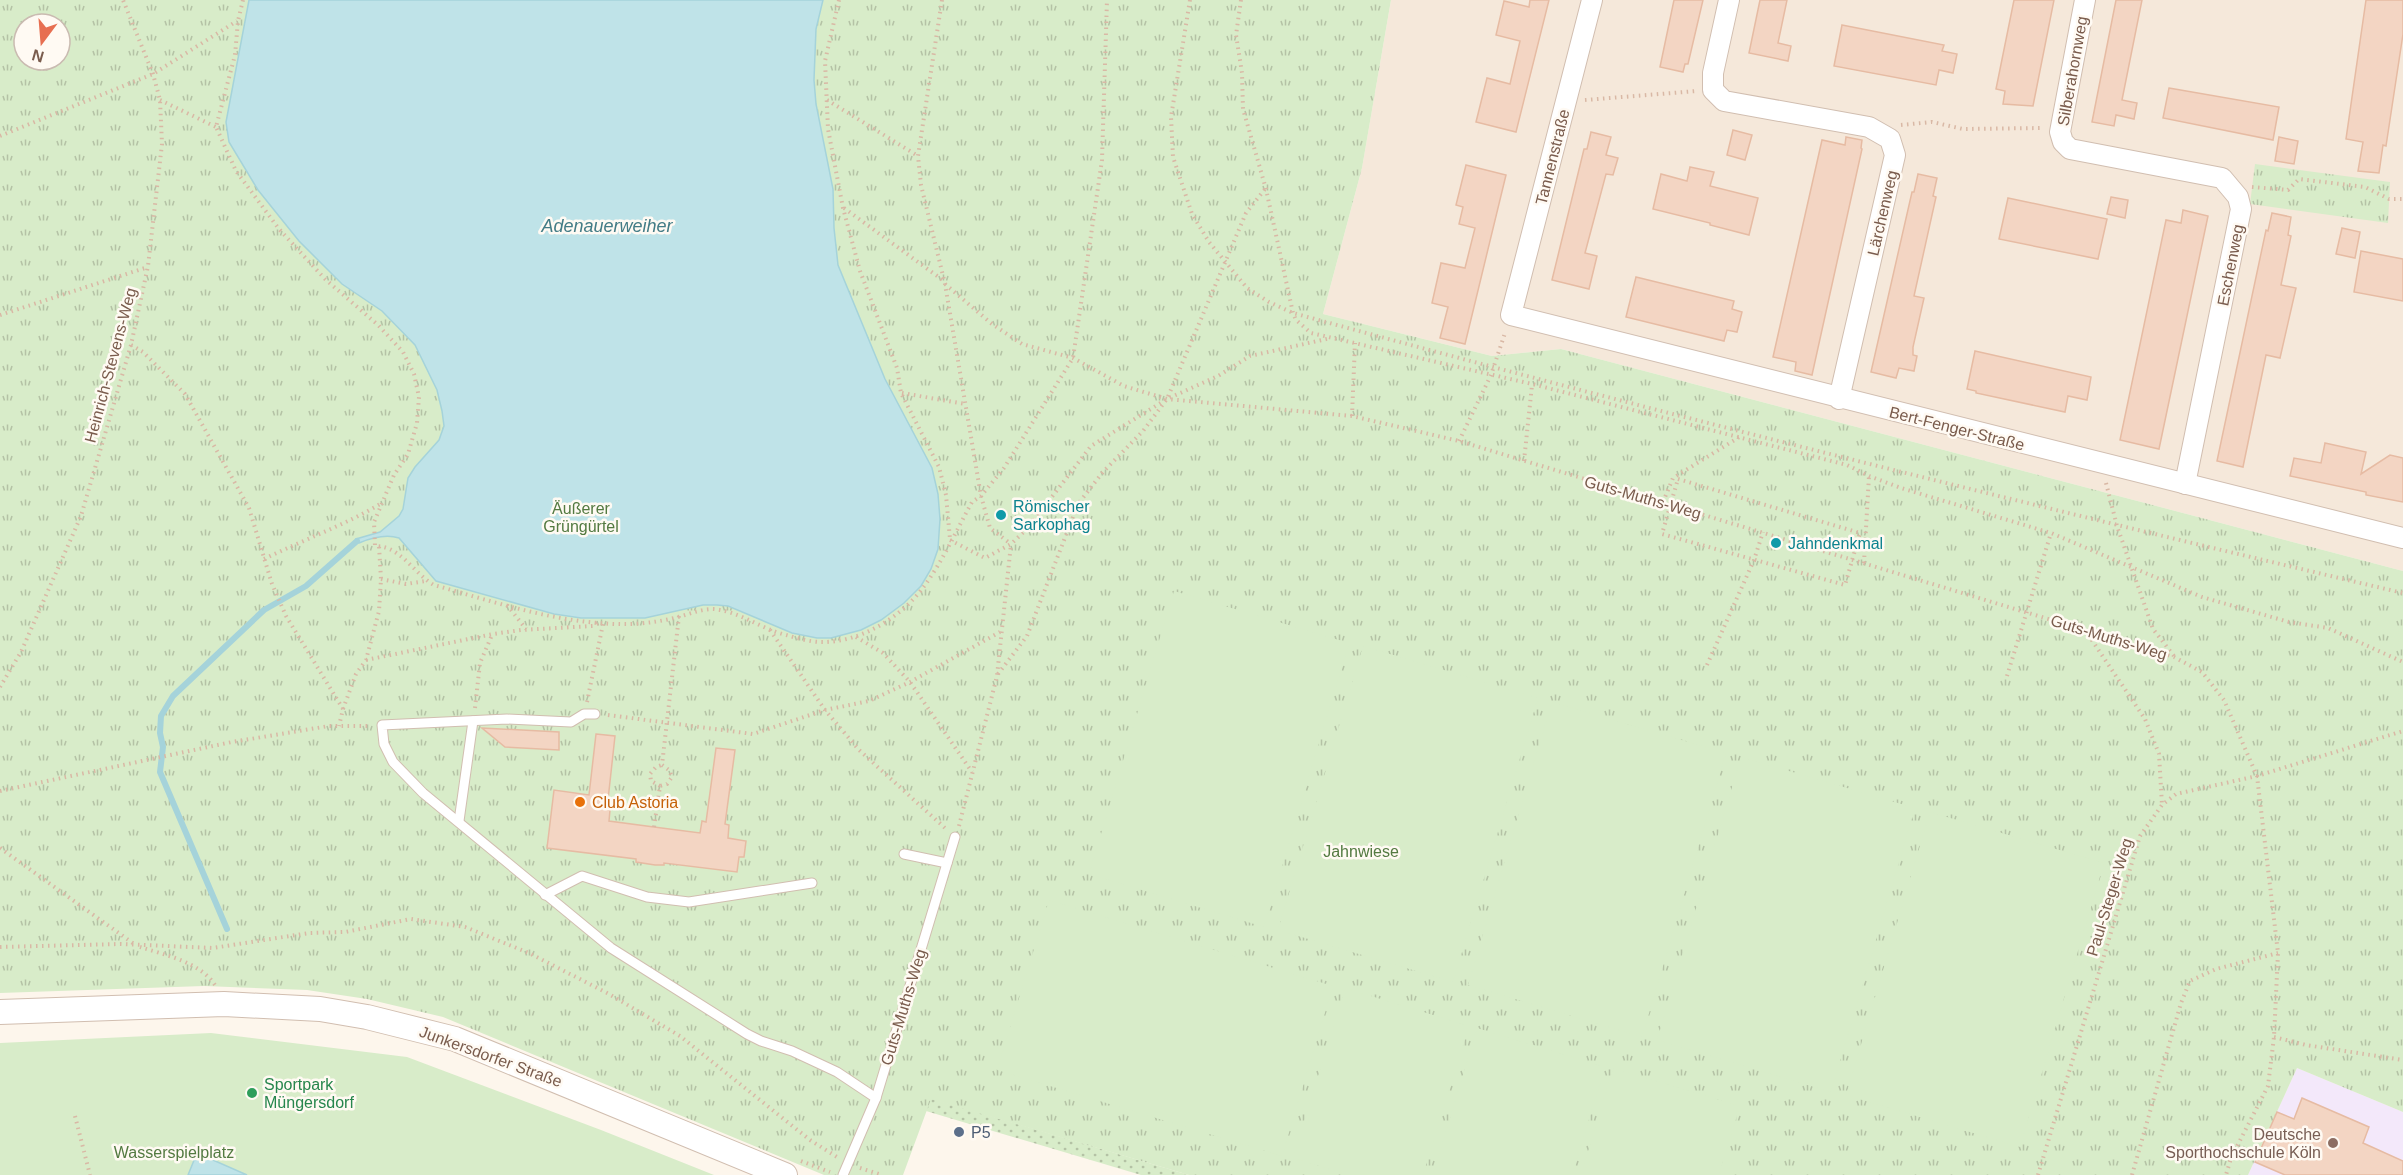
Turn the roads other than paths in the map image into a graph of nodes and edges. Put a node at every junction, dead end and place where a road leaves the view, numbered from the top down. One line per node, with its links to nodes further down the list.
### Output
1 (1592, 0): 5 (street, Tannenstraße)
2 (1729, 0): 6 (street, Lärchenweg)
3 (2085, 0): 4 (street, Silberahornweg)
4 (2238, 197): 7 (street, Eschenweg)
5 (1511, 315): 6 (street, Bert-Fenger-Straße)
6 (1839, 399): 7 (street, Bert-Fenger-Straße)
7 (2185, 484): 8 (street, Bert-Fenger-Straße)
8 (2403, 538)
9 (595, 714): 10 (lane)
10 (473, 721): 11 (lane); 11 (lane)
11 (459, 821): 16 (lane)
12 (955, 837): 14 (lane, Guts-Muths-Weg)
13 (904, 854): 14 (lane)
14 (947, 863): 18 (lane, Guts-Muths-Weg)
15 (812, 883): 16 (lane)
16 (545, 895): 18 (lane)
17 (0, 1012): 19 (street, Junkersdorfer Straße)
18 (876, 1098): 20 (lane, Guts-Muths-Weg)
19 (790, 1167)
20 (843, 1175)

